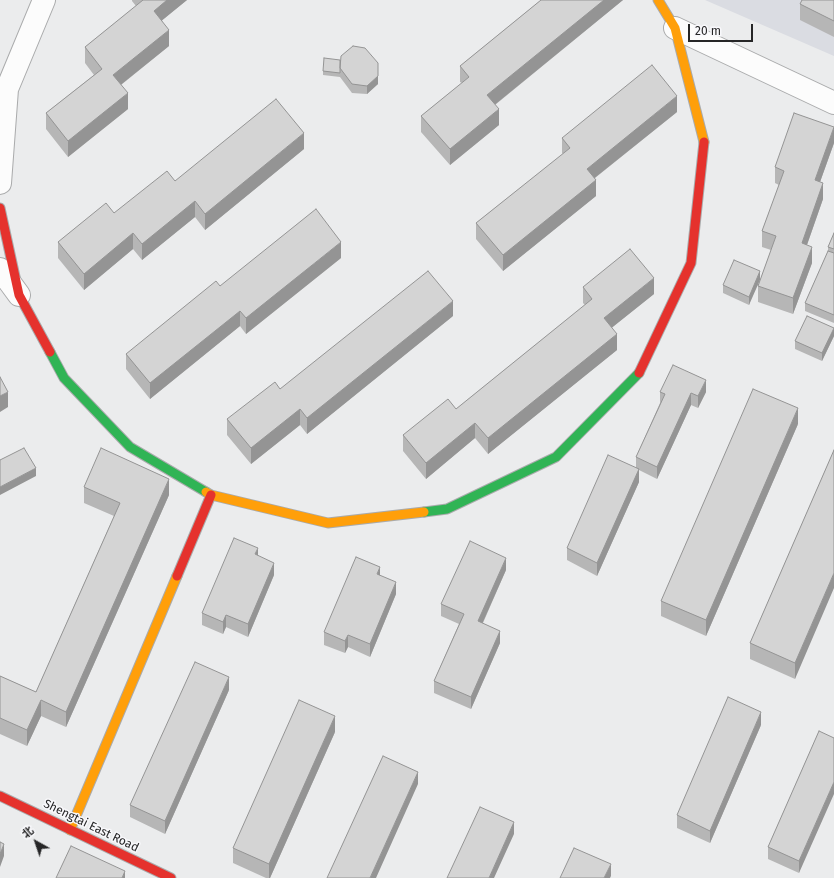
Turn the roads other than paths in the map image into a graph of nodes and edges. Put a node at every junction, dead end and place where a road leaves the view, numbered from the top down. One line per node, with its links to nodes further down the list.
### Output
1 (44, 0): 5 (street)
2 (658, 0): 3 (street)
3 (675, 28): 4 (street); 9 (street)
4 (834, 103)
5 (0, 183)
6 (0, 208): 8 (street)
7 (0, 269): 8 (street)
8 (19, 295): 9 (street)
9 (211, 495): 11 (street)
10 (0, 796): 11 (street, Shengtai East Road)
11 (70, 830): 12 (street, Shengtai East Road)
12 (171, 878)

